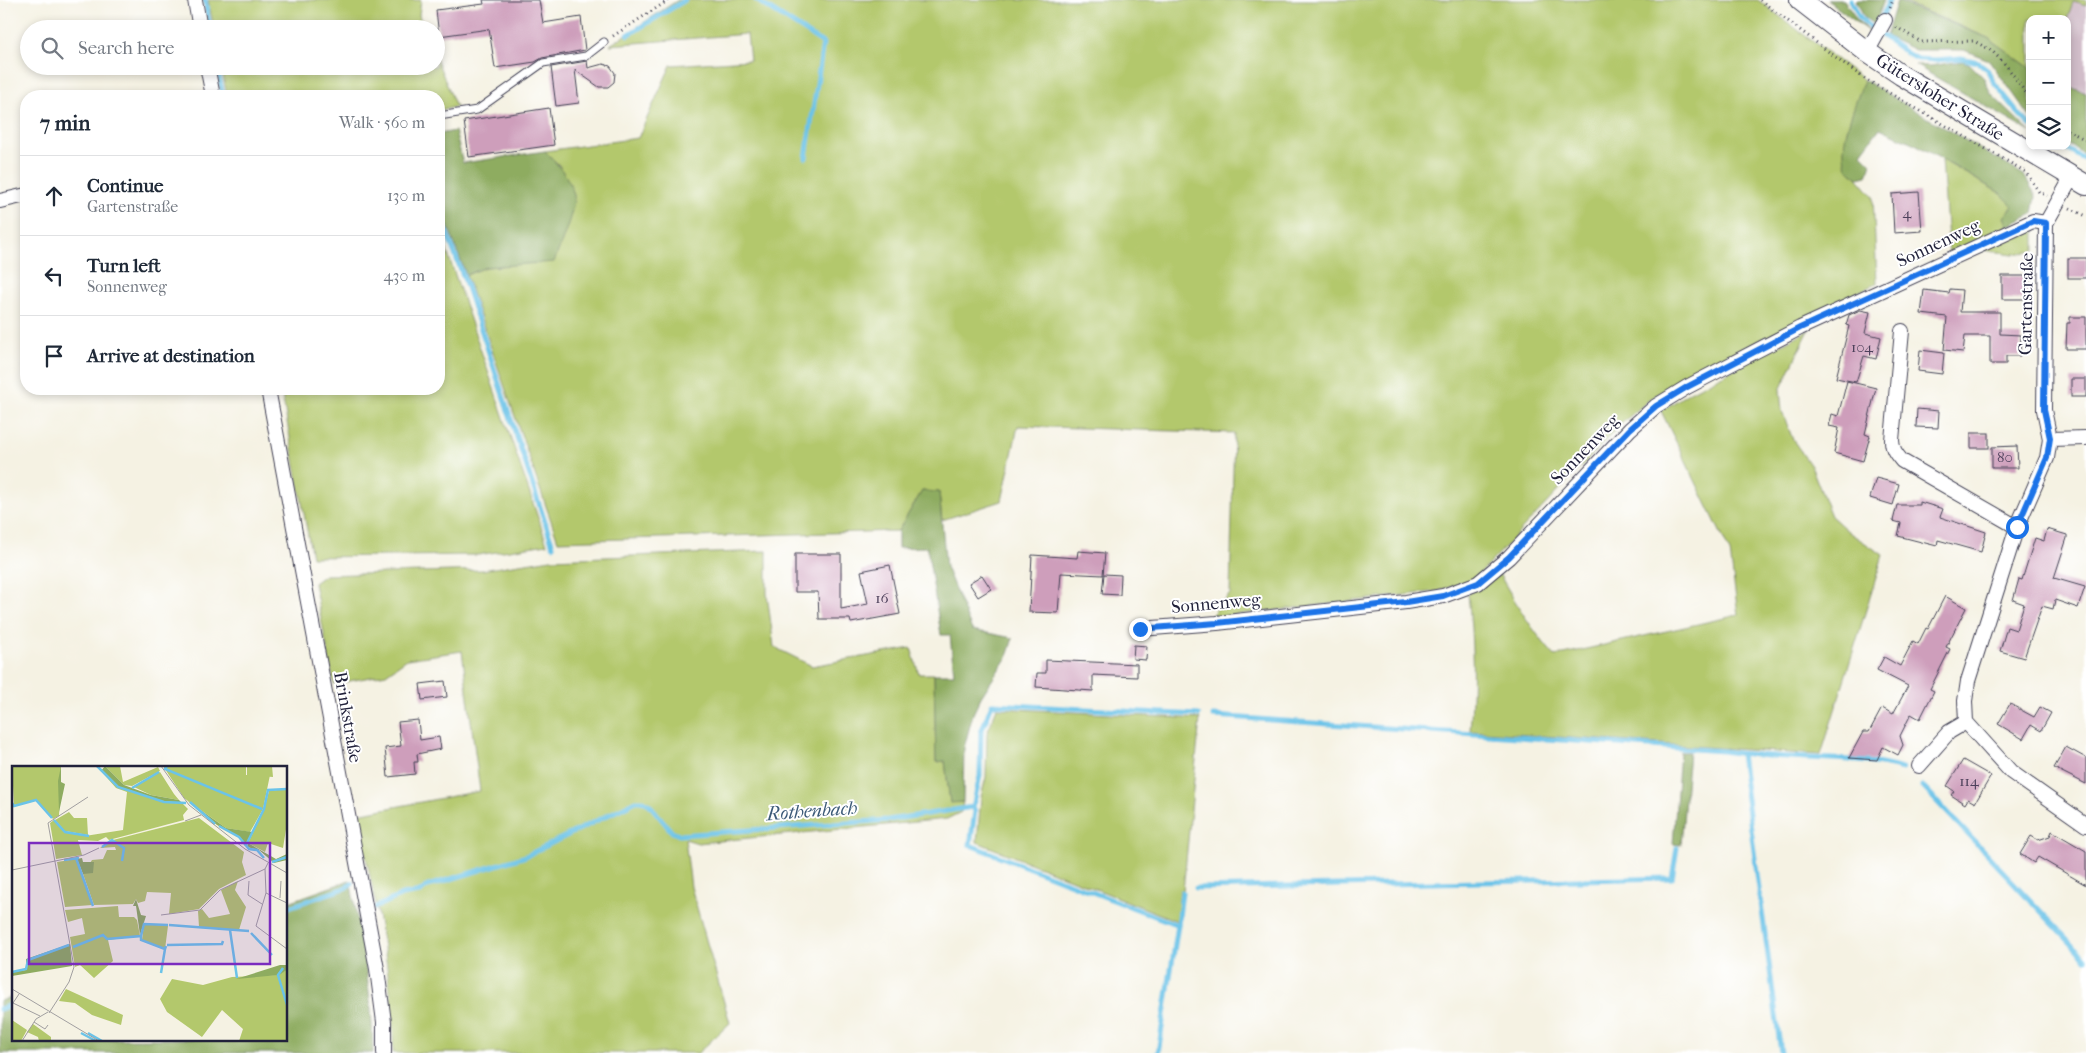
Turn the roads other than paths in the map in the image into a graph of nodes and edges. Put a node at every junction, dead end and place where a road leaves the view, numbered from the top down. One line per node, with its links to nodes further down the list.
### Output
1 (195, 0): 3 (street)
2 (1800, 0): 6 (main road, Gütersloher Straße)
3 (198, 20)
4 (1885, 20): 6 (street)
5 (604, 42): 9 (lane)
6 (1867, 52): 10 (main road, Gütersloher Straße)
7 (210, 75): 8 (street)
8 (212, 90)
9 (445, 115)
10 (2079, 181): 13 (street, Gartenstraße)
11 (20, 197): 12 (street)
12 (0, 201)
13 (2046, 223): 16 (street, Gartenstraße); 19 (street, Sonnenweg)
14 (1902, 331): 18 (street)
15 (269, 395): 23 (street, Brinkstraße)
16 (2050, 438): 17 (street); 18 (street, Gartenstraße)
17 (2086, 438)
18 (2017, 527): 20 (street, Gartenstraße)
19 (1140, 629)
20 (1966, 722): 21 (street); 22 (street)
21 (1919, 766)
22 (2086, 825)
23 (384, 1053)

